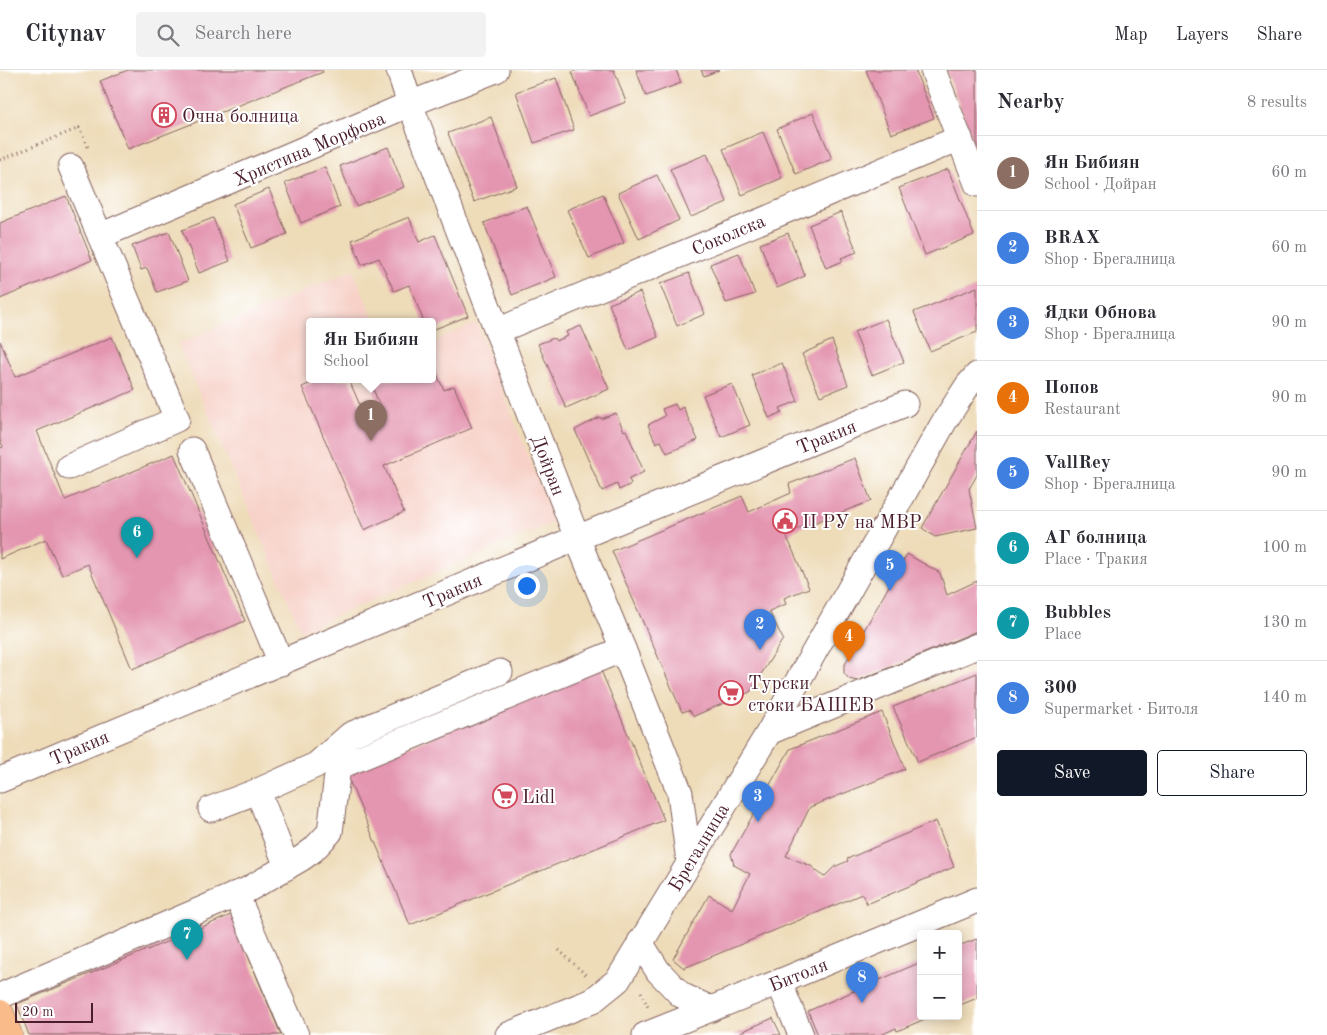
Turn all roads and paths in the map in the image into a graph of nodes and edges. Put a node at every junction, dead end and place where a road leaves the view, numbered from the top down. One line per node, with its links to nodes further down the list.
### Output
1 (399, 70): 4 (street, Дойран)
2 (496, 70): 4 (street, Христина Морфова)
3 (933, 70): 5 (street)
4 (410, 104): 8 (street, Христина Морфова); 9 (street, Дойран)
5 (960, 138): 7 (street); 9 (street, Соколска)
6 (71, 167): 8 (street)
7 (977, 184)
8 (111, 232): 13 (street)
9 (497, 331): 14 (street, Дойран)
10 (977, 374): 19 (street, Брегалница)
11 (905, 404): 14 (street, Тракия)
12 (192, 450): 17 (street)
13 (69, 467)
14 (577, 538): 16 (street, Дойран); 17 (street, Тракия)
15 (977, 646): 19 (street)
16 (623, 649): 23 (street, Дойран); 24 (street)
17 (281, 663): 20 (street, Тракия)
18 (500, 672): 21 (street)
19 (769, 732): 23 (street, Брегалница)
20 (0, 780)
21 (258, 791): 22 (street); 24 (street)
22 (210, 809)
23 (689, 862): 27 (street, Брегалница)
24 (287, 867): 25 (street)
25 (236, 894): 31 (street); 37 (street)
26 (977, 900): 30 (street, Битоля)
27 (640, 942): 29 (street, Брегалница); 33 (street)
28 (558, 950): 32 (path)
29 (627, 964): 32 (street, Брегалница); 35 (path)
30 (779, 982): 33 (street, Битоля); 39 (street)
31 (0, 996)
32 (598, 996): 38 (street)
33 (711, 1009): 35 (street, Битоля)
34 (0, 1014): 36 (main road)
35 (652, 1032)
36 (8, 1035)
37 (296, 1035)
38 (508, 1035)
39 (801, 1035)

